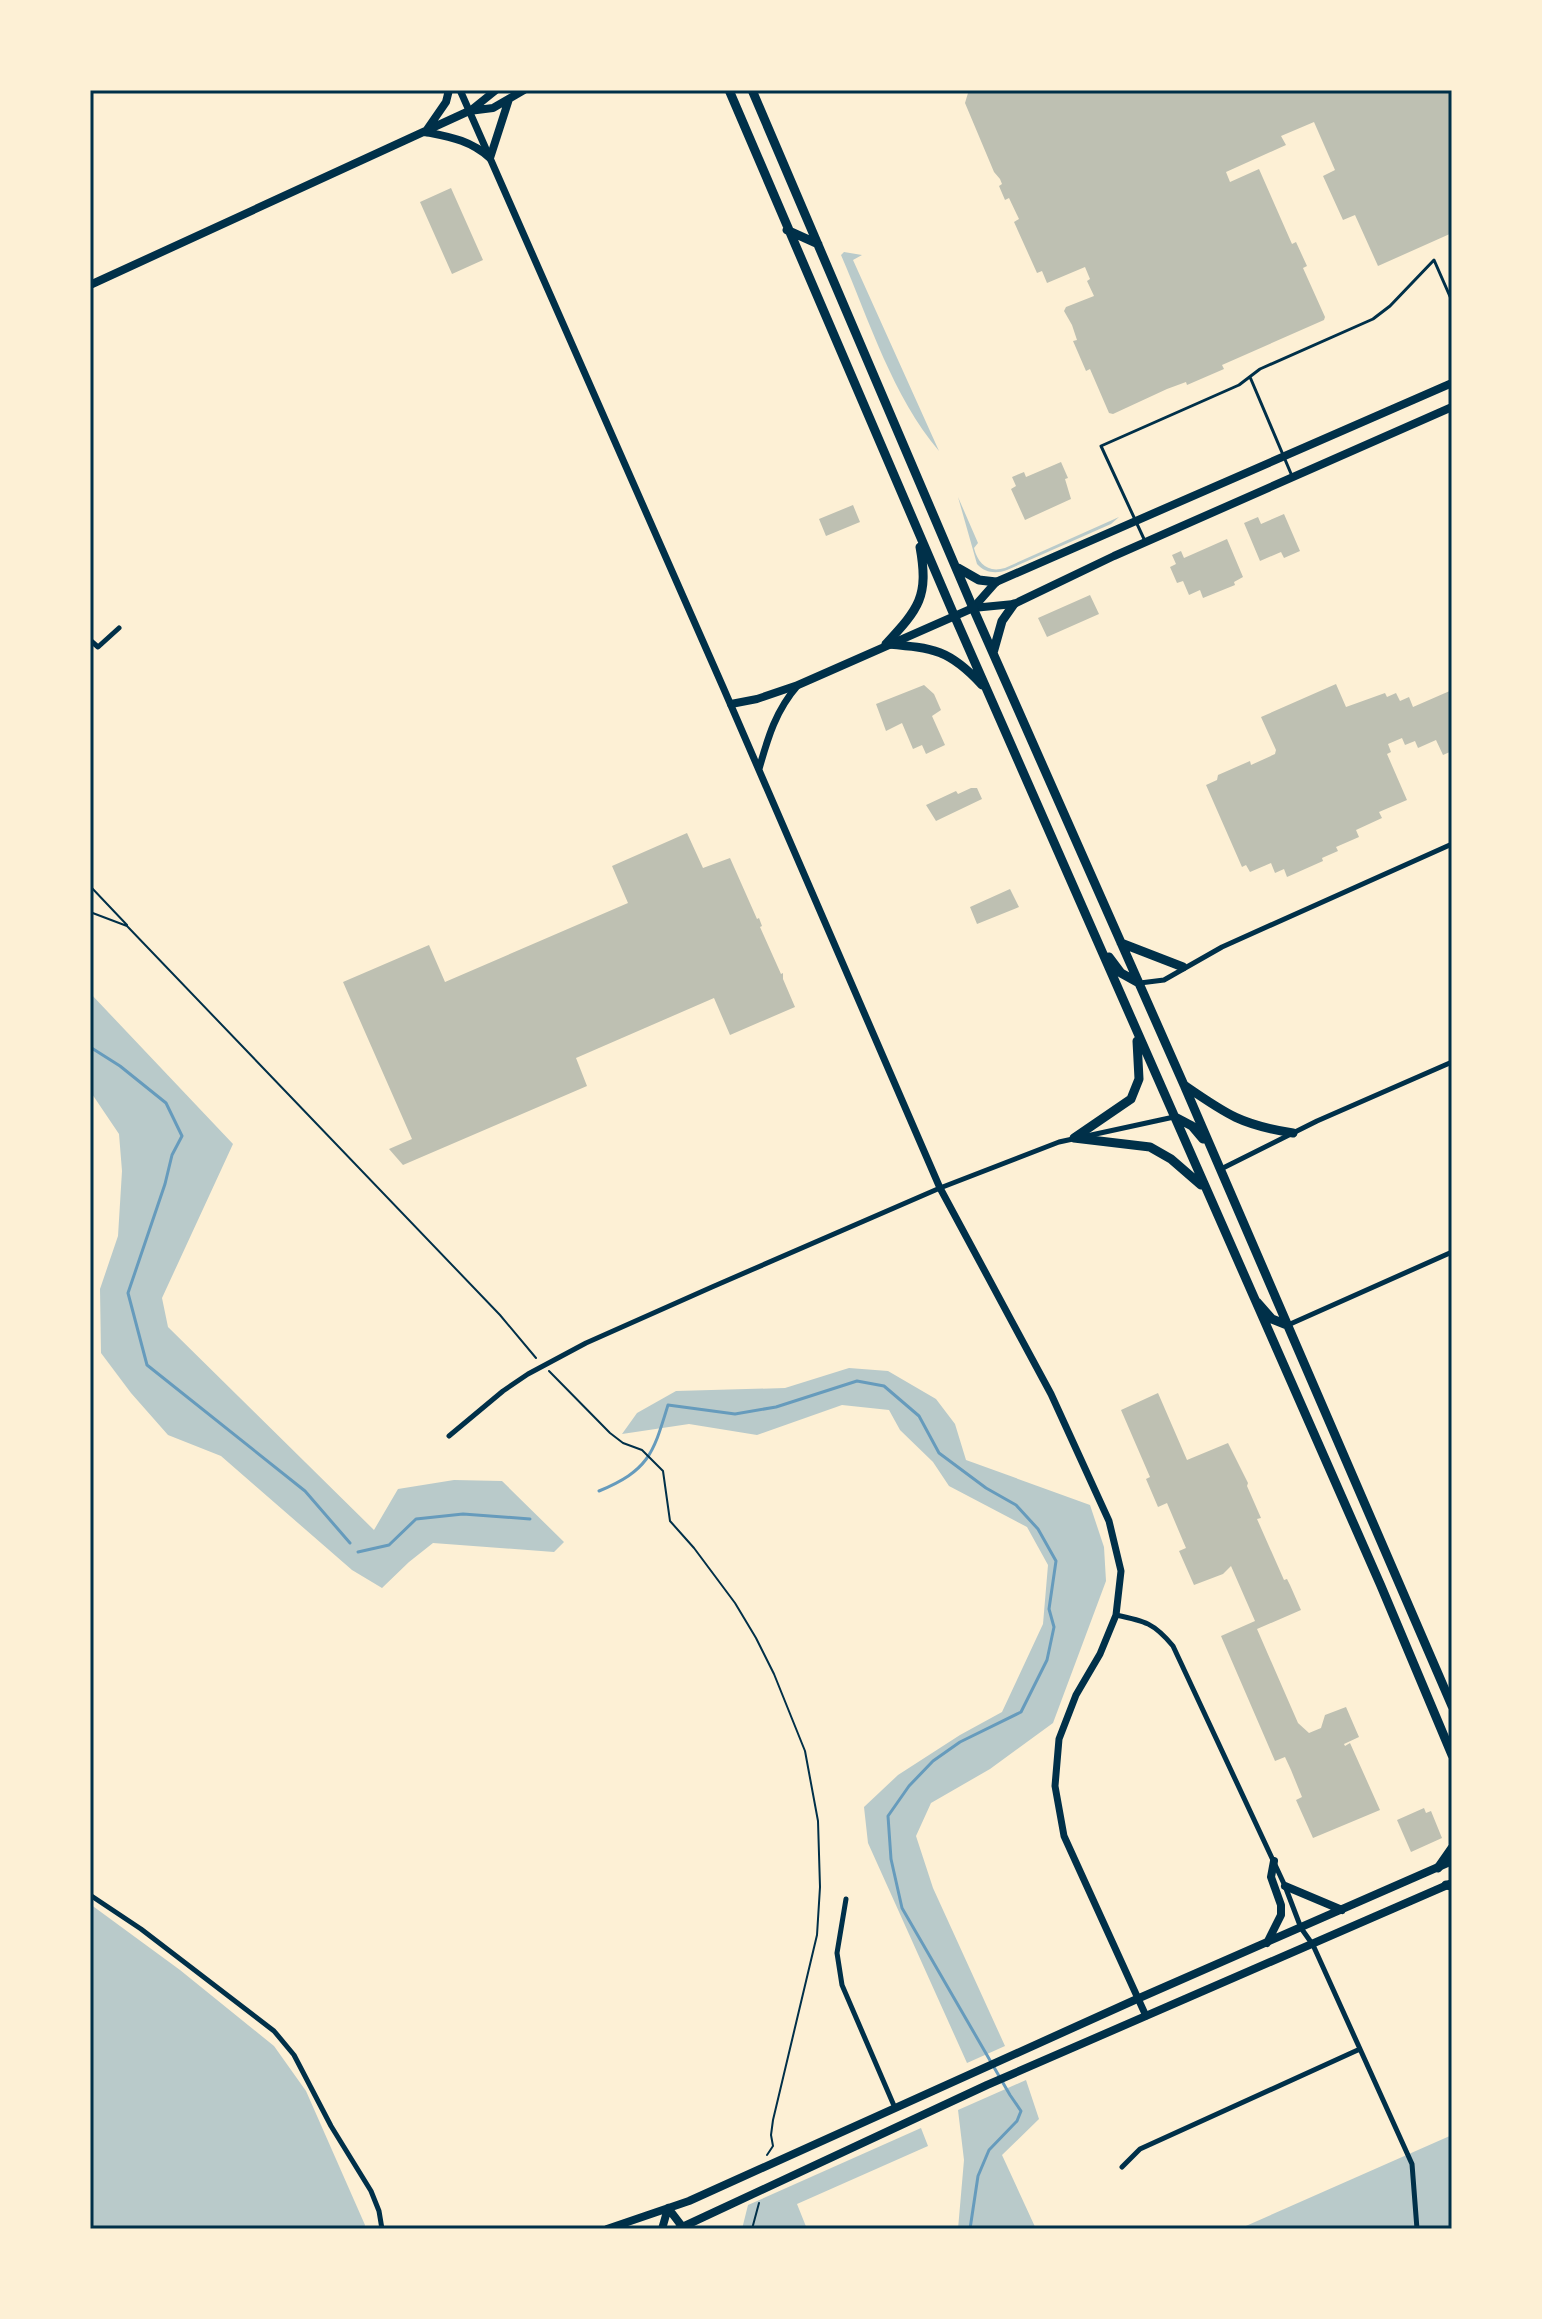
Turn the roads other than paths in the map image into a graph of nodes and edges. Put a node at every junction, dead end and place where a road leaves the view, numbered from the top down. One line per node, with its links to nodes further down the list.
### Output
1 (449, 90): 9 (main road)
2 (460, 90): 8 (street)
3 (496, 90): 8 (main road)
4 (524, 90): 7 (main road)
5 (729, 90): 11 (highway)
6 (752, 90): 12 (highway)
7 (509, 98): 8 (main road); 10 (main road)
8 (469, 111): 9 (main road); 10 (street)
9 (425, 132): 10 (main road); 13 (main road)
10 (490, 158): 34 (street)
11 (787, 230): 12 (highway); 21 (highway)
12 (818, 244): 23 (highway)
13 (90, 285)
14 (1452, 301): 15 (lane)
15 (1250, 377): 18 (lane); 20 (lane)
16 (1452, 383): 18 (main road)
17 (1452, 407): 19 (main road)
18 (1285, 456): 19 (lane); 20 (main road)
19 (1292, 477): 22 (main road)
20 (1136, 521): 22 (lane); 24 (main road)
21 (917, 528): 27 (highway); 30 (highway)
22 (1146, 542): 25 (main road)
23 (958, 568): 24 (highway); 26 (highway)
24 (996, 582): 26 (main road)
25 (1014, 604): 26 (main road); 31 (highway)
26 (973, 608): 27 (main road); 31 (highway)
27 (954, 615): 30 (main road); 33 (highway)
28 (119, 628): 29 (street)
29 (90, 640)
30 (886, 644): 32 (main road); 33 (highway)
31 (993, 653): 37 (highway)
32 (798, 685): 34 (main road); 35 (street)
33 (987, 690): 38 (highway)
34 (731, 704): 35 (street)
35 (759, 769): 49 (street)
36 (1452, 844): 39 (street)
37 (1121, 943): 39 (highway); 40 (highway)
38 (1099, 945): 40 (highway); 41 (highway)
39 (1183, 967): 40 (street)
40 (1139, 983): 43 (highway)
41 (1137, 1034): 44 (highway); 46 (highway)
42 (1452, 1062): 45 (street)
43 (1184, 1085): 45 (highway); 47 (highway)
44 (1175, 1117): 46 (street); 47 (highway); 50 (highway)
45 (1293, 1133): 48 (street)
46 (1074, 1138): 49 (street); 50 (highway)
47 (1211, 1148): 48 (highway)
48 (1221, 1169): 53 (highway)
49 (940, 1188): 54 (street); 55 (street)
50 (1205, 1189): 52 (highway)
51 (1452, 1252): 53 (street)
52 (1252, 1297): 53 (highway); 57 (highway)
53 (1287, 1325): 56 (highway)
54 (449, 1436)
55 (1116, 1615): 59 (street); 70 (street)
56 (1452, 1706)
57 (1452, 1755)
58 (1452, 1848): 61 (highway)
59 (1274, 1861): 63 (street); 68 (main road)
60 (1452, 1861): 61 (main road)
61 (1438, 1868): 66 (main road)
62 (1450, 1885): 69 (main road)
63 (1285, 1886): 66 (main road); 67 (street)
64 (90, 1895): 78 (street)
65 (846, 1899): 73 (street)
66 (1343, 1911): 67 (main road)
67 (1301, 1928): 68 (main road); 69 (street)
68 (1267, 1944): 70 (main road)
69 (1313, 1945): 71 (main road); 72 (street)
70 (1137, 1999): 71 (street); 73 (main road)
71 (1146, 2016): 76 (main road)
72 (1360, 2049): 74 (street); 77 (street)
73 (895, 2109): 75 (main road)
74 (1122, 2167)
75 (668, 2208): 76 (main road); 79 (main road); 80 (main road)
76 (682, 2228)
77 (1417, 2228)
78 (382, 2229)
79 (607, 2229)
80 (662, 2229)

